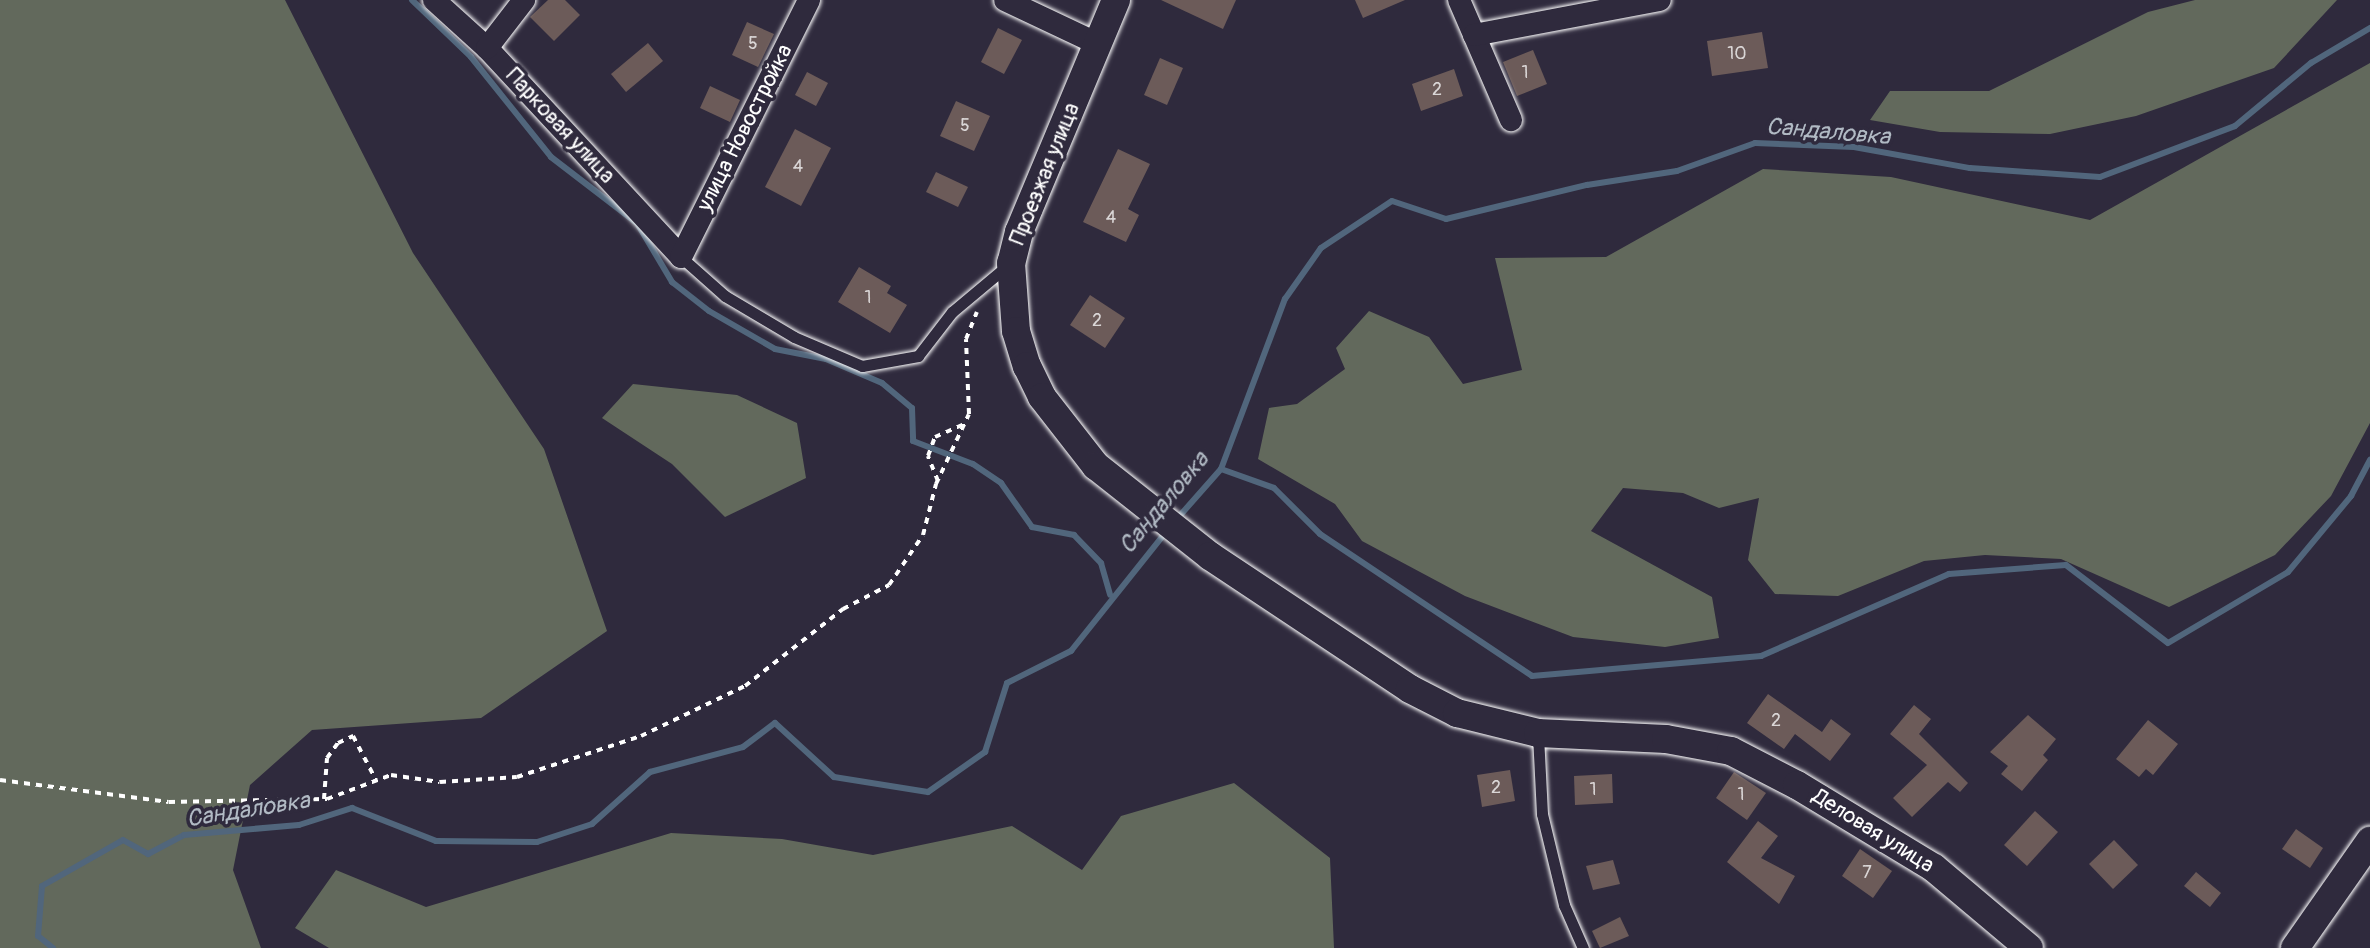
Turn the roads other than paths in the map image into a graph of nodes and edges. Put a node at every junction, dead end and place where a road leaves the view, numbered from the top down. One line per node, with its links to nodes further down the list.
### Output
1 (434, 0): 10 (street, Парковая улица)
2 (524, 0): 10 (street)
3 (809, 0): 12 (street, улица Новостройка)
4 (1005, 0): 9 (street)
5 (1116, 0): 9 (street, Проезжая улица)
6 (1459, 0): 8 (street)
7 (1660, 0): 8 (street)
8 (1474, 35): 11 (street)
9 (1098, 44): 13 (street, Проезжая улица)
10 (487, 48): 12 (street, Парковая улица)
11 (1511, 120)
12 (681, 257): 13 (lane)
13 (1011, 263): 14 (street, Проезжая улица)
14 (1210, 556): 15 (street, Деловая улица)
15 (1538, 733): 17 (lane); 18 (street, Деловая улица)
16 (2370, 841): 19 (street)
17 (1583, 948)
18 (2029, 948)
19 (2295, 948)

